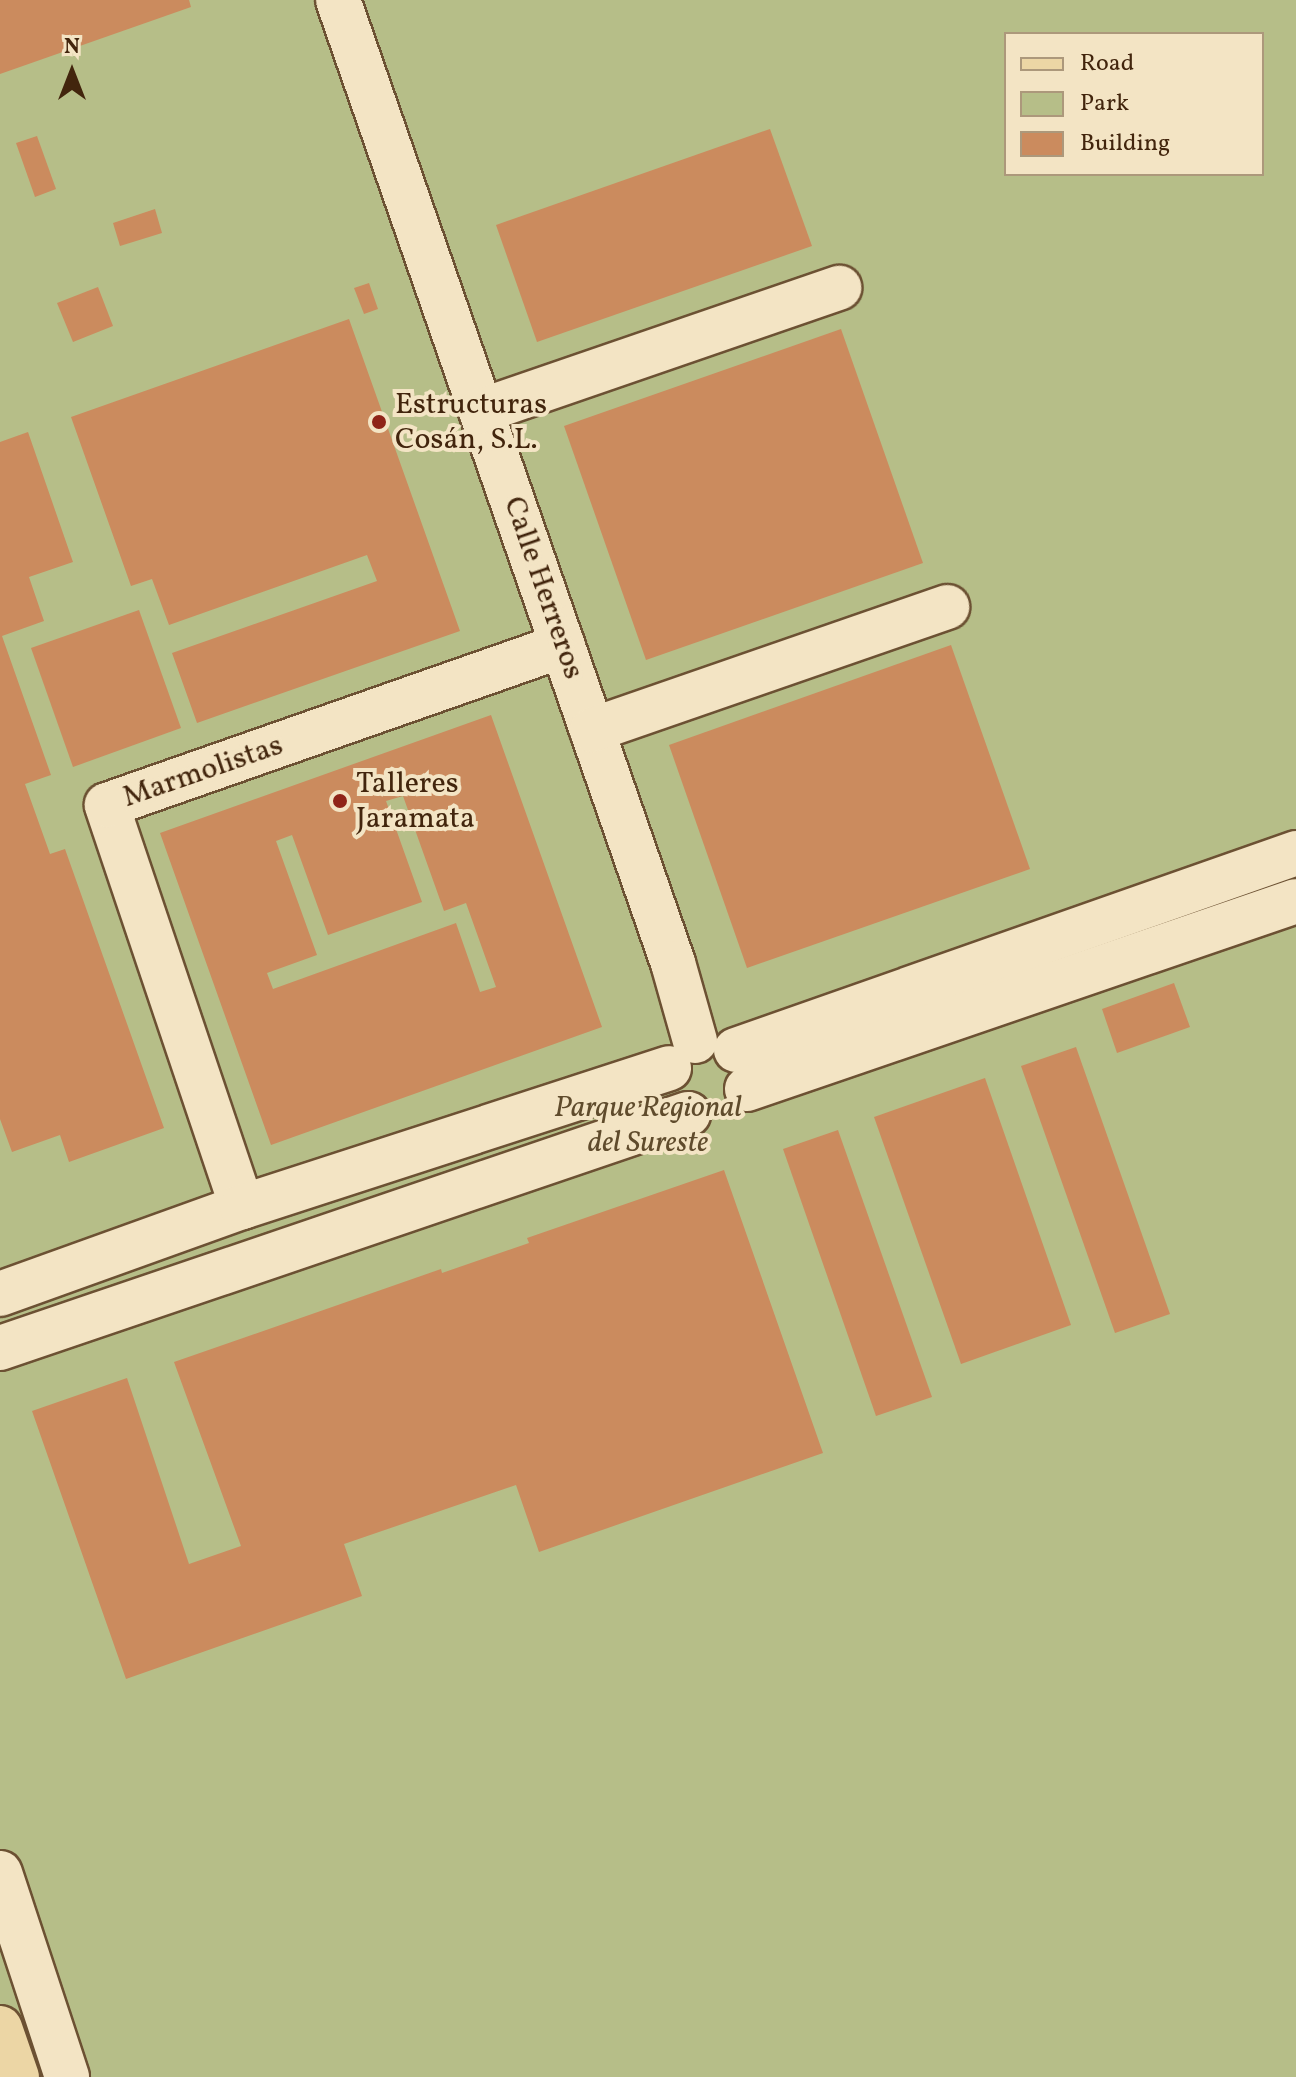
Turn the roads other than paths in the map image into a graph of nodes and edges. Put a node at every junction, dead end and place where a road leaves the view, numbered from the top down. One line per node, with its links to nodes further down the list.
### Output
1 (338, 0): 3 (lane, Calle Herreros)
2 (839, 288): 3 (lane)
3 (481, 411): 5 (lane, Calle Herreros)
4 (947, 607): 6 (lane)
5 (563, 645): 6 (lane, Calle Herreros); 11 (lane, Marmolistas)
6 (592, 730): 9 (lane, Calle Herreros)
7 (1296, 853): 9 (lane)
8 (1296, 901): 9 (lane)
9 (712, 1062): 10 (lane, Calle Herreros); 10 (lane); 11 (lane)
10 (688, 1114): 13 (lane)
11 (242, 1207): 12 (lane)
12 (3, 1283): 13 (lane)
13 (13, 1344)
14 (0, 1873): 17 (lane)
15 (0, 2028): 16 (main road)
16 (17, 2077)
17 (67, 2077)

